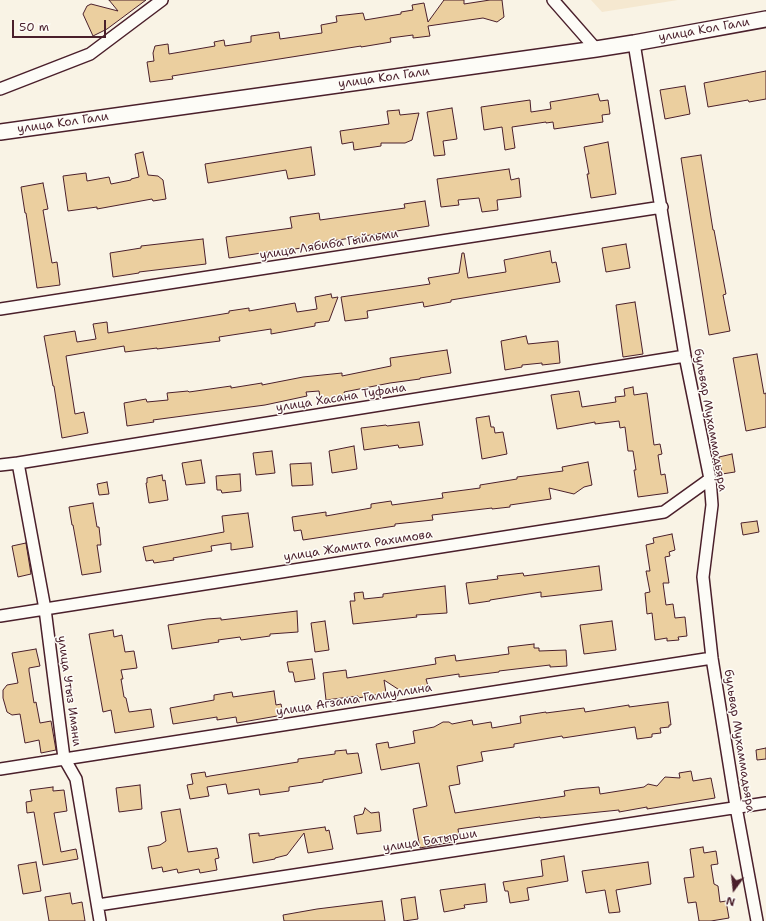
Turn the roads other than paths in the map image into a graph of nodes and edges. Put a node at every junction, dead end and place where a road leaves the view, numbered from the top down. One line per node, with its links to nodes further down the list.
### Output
1 (162, 0): 6 (street)
2 (553, 0): 5 (street)
3 (766, 19): 4 (street, улица Кол Гали)
4 (634, 43): 5 (street, улица Кол Гали); 8 (street, бульвар Мухаммадьяра)
5 (596, 49): 7 (street, улица Кол Гали)
6 (0, 89)
7 (0, 132)
8 (662, 207): 9 (street, улица Лябиба Гыйльми); 10 (street, бульвар Мухаммадьяра)
9 (0, 309)
10 (685, 356): 11 (street, улица Хасана Туфана); 13 (street, бульвар Мухаммадьяра)
11 (18, 463): 12 (street, улица Хасана Туфана); 14 (street, улица Утыз Имяни)
12 (0, 465)
13 (710, 479): 14 (street, улица Жамита Рахимова); 16 (street, бульвар Мухаммадьяра)
14 (44, 609): 15 (street, улица Жамита Рахимова); 17 (street, улица Утыз Имяни)
15 (0, 616)
16 (712, 658): 17 (street, улица Агзама Галиуллина); 20 (street, бульвар Мухаммадьяра)
17 (64, 758): 18 (street, улица Агзама Галиуллина); 21 (street, улица Утыз Имяни)
18 (0, 769)
19 (766, 803): 20 (street, улица Батырши)
20 (736, 807): 21 (street, улица Батырши); 23 (street, бульвар Мухаммадьяра)
21 (98, 905): 22 (street, улица Утыз Имяни)
22 (100, 921)
23 (757, 921)

